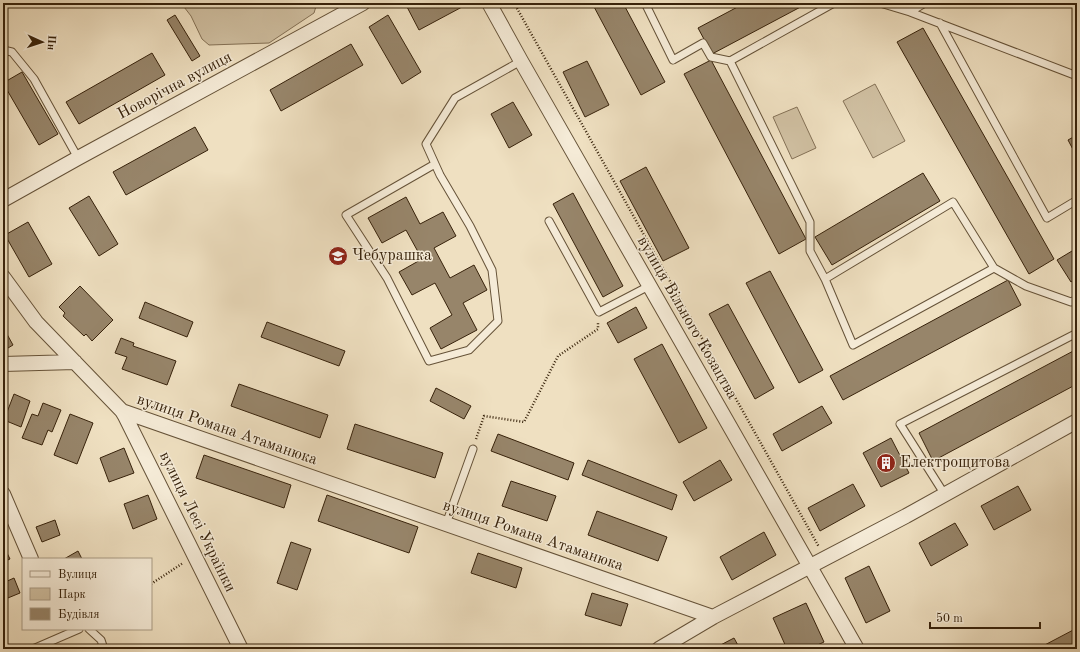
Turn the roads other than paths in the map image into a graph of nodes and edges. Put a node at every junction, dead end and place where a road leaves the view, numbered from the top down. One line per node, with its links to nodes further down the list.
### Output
1 (363, 3): 13 (street, Новорічна вулиця)
2 (489, 3): 10 (street, вулиця Вільного Козацтва)
3 (645, 3): 11 (lane)
4 (834, 3): 11 (lane)
5 (880, 3): 7 (lane)
6 (925, 3): 7 (lane)
7 (910, 12): 8 (lane)
8 (940, 23): 12 (lane); 16 (lane)
9 (3, 50): 13 (lane)
10 (521, 61): 14 (lane); 21 (street, вулиця Вільного Козацтва)
11 (730, 61): 20 (lane)
12 (1077, 76)
13 (78, 158): 15 (street, Новорічна вулиця)
14 (435, 164): 14 (lane)
15 (3, 200)
16 (1077, 200)
17 (549, 221): 21 (lane)
18 (994, 268): 20 (lane); 20 (lane); 22 (lane)
19 (3, 277): 24 (street, вулиця Романа Атаманюка)
20 (826, 279)
21 (649, 286): 33 (street, вулиця Вільного Козацтва)
22 (1077, 298)
23 (1077, 333): 30 (lane)
24 (75, 362): 25 (street); 26 (street, вулиця Романа Атаманюка)
25 (3, 364)
26 (122, 411): 31 (street, вулиця Романа Атаманюка); 37 (street, вулиця Лесі Українки)
27 (1077, 421): 30 (street)
28 (473, 450): 31 (lane)
29 (3, 494): 32 (street)
30 (945, 494): 33 (street)
31 (446, 524): 34 (street, вулиця Романа Атаманюка)
32 (31, 558)
33 (809, 566): 34 (street); 41 (street, вулиця Вільного Козацтва)
34 (713, 617): 40 (street)
35 (77, 630): 38 (lane)
36 (90, 630): 39 (lane)
37 (238, 648)
38 (33, 649)
39 (104, 649)
40 (659, 649)
41 (857, 649)

